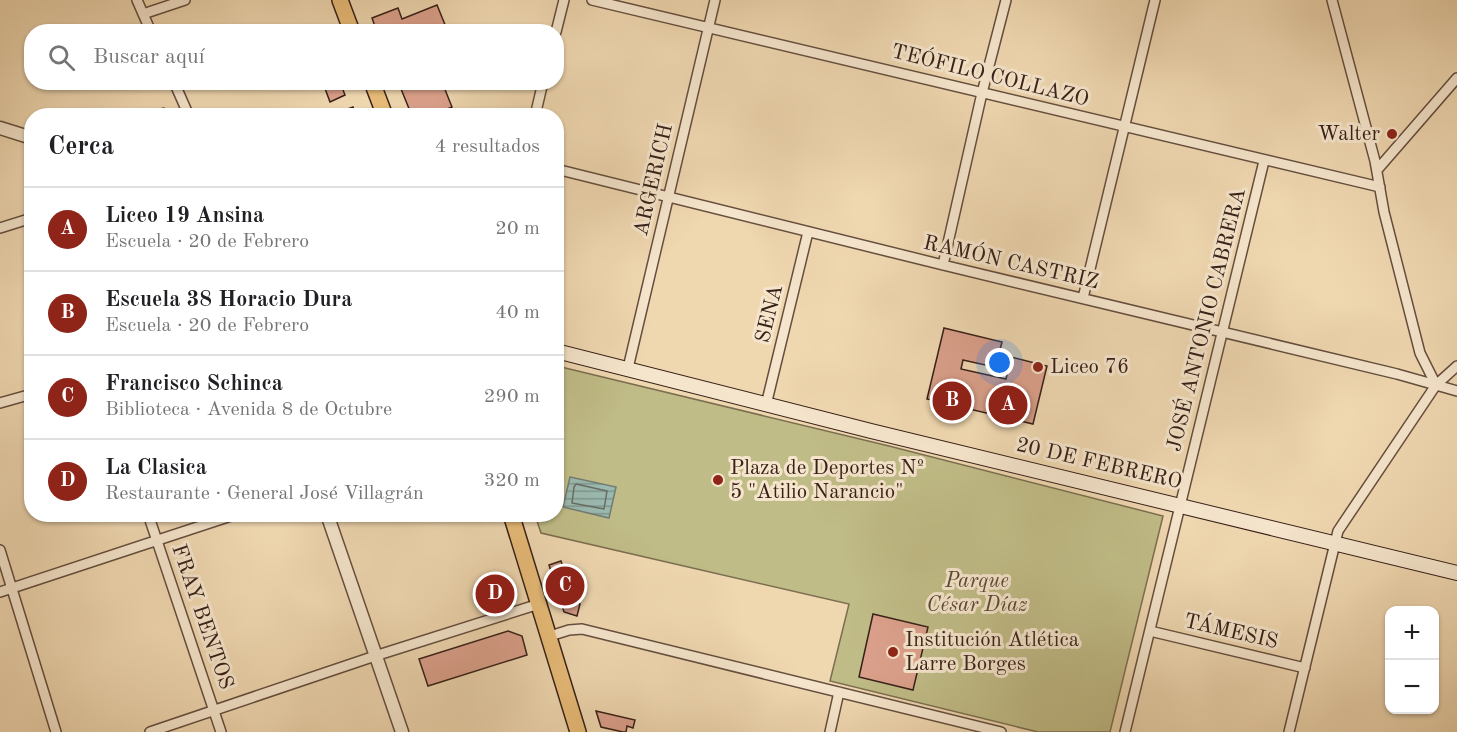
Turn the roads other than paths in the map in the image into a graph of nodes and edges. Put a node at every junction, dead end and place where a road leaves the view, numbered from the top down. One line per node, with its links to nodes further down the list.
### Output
1 (137, 0): 10 (street)
2 (185, 0): 10 (street)
3 (340, 0): 12 (main road)
4 (564, 0): 13 (street)
5 (592, 0): 14 (street, TEÓFILO COLLAZO)
6 (715, 0): 14 (street, ARGERICH)
7 (1006, 0): 19 (street)
8 (1155, 0): 23 (street)
9 (1332, 0): 27 (street)
10 (143, 14): 11 (street)
11 (147, 24)
12 (349, 24)
13 (558, 24)
14 (709, 27): 19 (street, TEÓFILO COLLAZO); 30 (street, ARGERICH)
15 (1457, 78): 27 (street)
16 (178, 90): 20 (street)
17 (375, 90): 21 (main road)
18 (541, 90): 22 (street)
19 (982, 93): 23 (street, TEÓFILO COLLAZO); 34 (street)
20 (185, 108)
21 (382, 108)
22 (537, 108)
23 (1124, 127): 26 (street, TEÓFILO COLLAZO); 35 (street)
24 (0, 128): 25 (street)
25 (24, 136)
26 (1264, 161): 29 (street, TEÓFILO COLLAZO); 36 (street, JOSÉ ANTONIO CABRERA)
27 (1377, 170): 29 (street)
28 (564, 172): 30 (street, RAMÓN CASTRIZ)
29 (1380, 187): 40 (street)
30 (668, 198): 33 (street, RAMÓN CASTRIZ); 39 (street, ARGERICH)
31 (24, 220): 32 (street)
32 (0, 228)
33 (808, 232): 34 (street, RAMÓN CASTRIZ); 44 (street, SENA)
34 (943, 265): 35 (street, RAMÓN CASTRIZ)
35 (1083, 298): 36 (street, RAMÓN CASTRIZ)
36 (1222, 331): 40 (street, RAMÓN CASTRIZ); 45 (street, JOSÉ ANTONIO CABRERA)
37 (564, 353): 39 (main road, 20 DE FEBRERO)
38 (1457, 366): 40 (street)
39 (628, 368): 44 (main road, 20 DE FEBRERO)
40 (1436, 384): 41 (street, RAMÓN CASTRIZ); 51 (street)
41 (1457, 391)
42 (24, 396): 43 (street)
43 (0, 403)
44 (766, 405): 45 (main road, 20 DE FEBRERO)
45 (1181, 505): 51 (main road, 20 DE FEBRERO); 57 (street, JOSÉ ANTONIO CABRERA)
46 (151, 522): 50 (street, FRAY BENTOS)
47 (211, 522): 50 (street)
48 (330, 522): 59 (street)
49 (513, 522): 56 (main road)
50 (156, 539): 54 (street); 62 (street, FRAY BENTOS)
51 (1335, 542): 53 (main road, 20 DE FEBRERO); 60 (street)
52 (0, 550): 54 (street)
53 (1457, 573)
54 (11, 589): 55 (street); 64 (street)
55 (0, 592)
56 (539, 604): 58 (main road); 59 (street)
57 (1150, 631): 60 (street, TÁMESIS); 71 (street, JOSÉ ANTONIO CABRERA)
58 (549, 636): 61 (street); 68 (main road)
59 (375, 656): 62 (street); 67 (street)
60 (1305, 668): 72 (street)
61 (839, 692): 63 (street); 69 (street)
62 (214, 711): 65 (street); 66 (street, FRAY BENTOS)
63 (979, 729): 70 (street)
64 (56, 732)
65 (150, 732)
66 (221, 732)
67 (402, 732)
68 (578, 732)
69 (830, 732)
70 (1001, 732)
71 (1125, 732)
72 (1289, 732)

